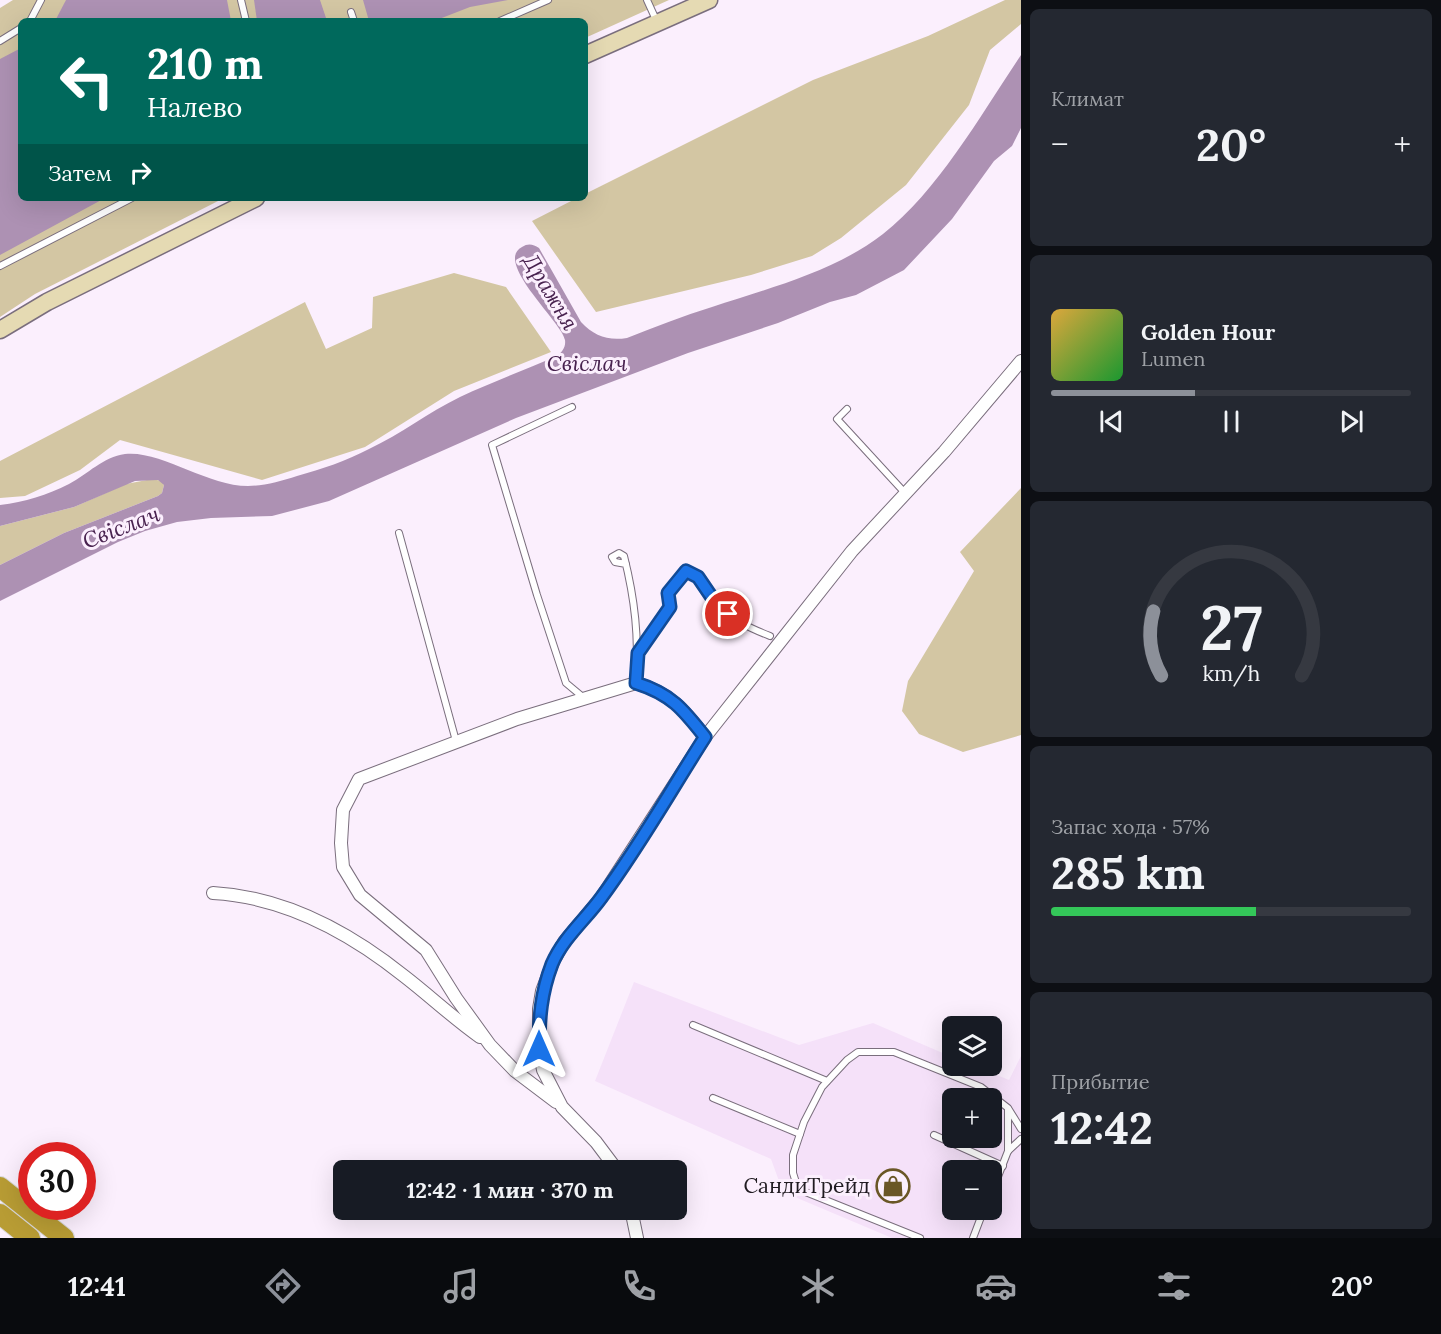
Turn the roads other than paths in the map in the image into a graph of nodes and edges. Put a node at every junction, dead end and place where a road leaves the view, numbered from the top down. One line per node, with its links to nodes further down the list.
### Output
1 (41, 0): 7 (lane)
2 (241, 0): 8 (lane)
3 (548, 0): 10 (lane)
4 (648, 0): 11 (lane)
5 (709, 0): 11 (main road)
6 (351, 12): 9 (lane)
7 (32, 18)
8 (245, 18)
9 (353, 18)
10 (507, 18)
11 (657, 22): 14 (main road)
12 (18, 30): 13 (lane)
13 (0, 41)
14 (588, 54)
15 (126, 201): 17 (lane)
16 (250, 201): 18 (main road)
17 (0, 266)
18 (0, 330)
19 (1021, 361): 22 (street)
20 (572, 407): 28 (lane)
21 (847, 409): 22 (lane)
22 (905, 494): 29 (street)
23 (399, 533): 30 (lane)
24 (626, 564): 26 (lane)
25 (770, 636): 26 (lane)
26 (638, 653): 27 (lane)
27 (636, 683): 28 (street); 29 (street)
28 (584, 699): 30 (street)
29 (705, 737): 36 (street)
30 (457, 742): 33 (street)
31 (213, 893): 33 (street)
32 (693, 1025): 34 (lane)
33 (490, 1045): 36 (street)
34 (827, 1081): 37 (lane); 39 (lane)
35 (713, 1098): 39 (lane)
36 (562, 1107): 43 (street)
37 (1008, 1108): 38 (lane); 42 (lane)
38 (1021, 1129)
39 (800, 1134): 52 (lane)
40 (934, 1135): 44 (lane)
41 (1021, 1139): 42 (lane)
42 (1008, 1151): 44 (lane)
43 (610, 1160)
44 (1003, 1166)
45 (0, 1187): 50 (highway)
46 (0, 1215): 49 (highway)
47 (634, 1220): 51 (street)
48 (978, 1220): 53 (lane)
49 (30, 1238)
50 (64, 1238)
51 (638, 1238)
52 (920, 1238)
53 (974, 1238)

